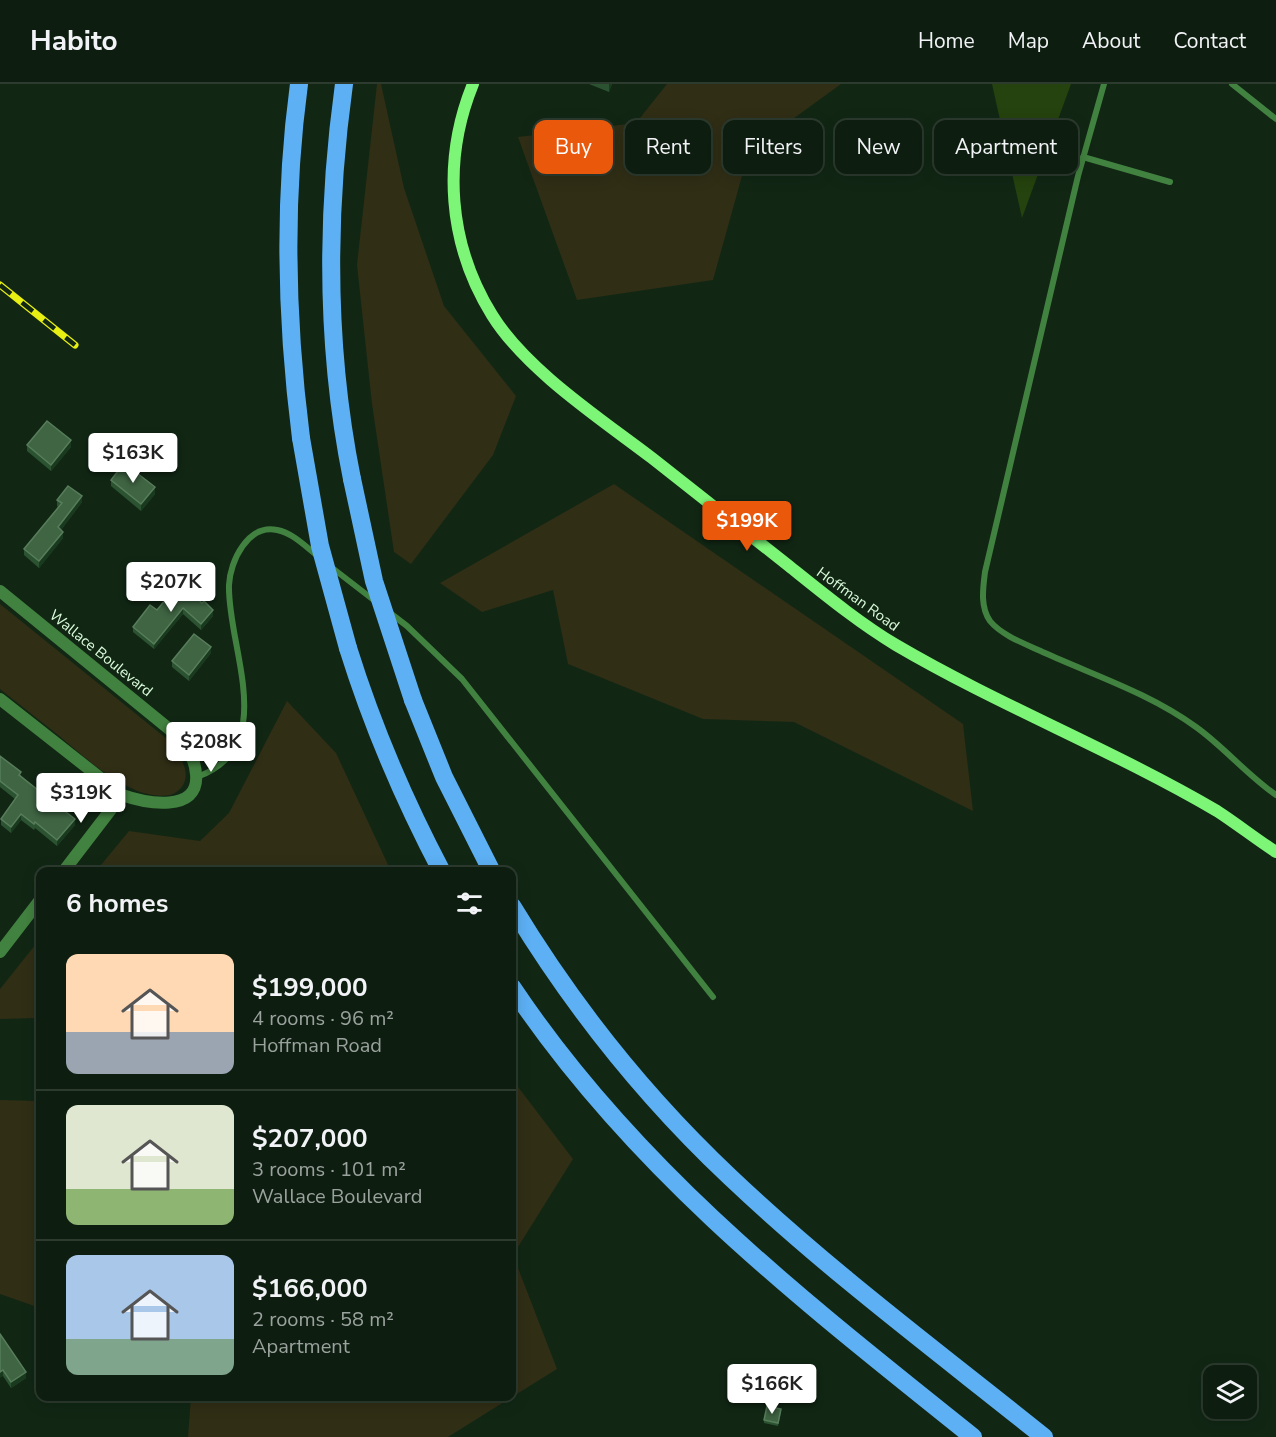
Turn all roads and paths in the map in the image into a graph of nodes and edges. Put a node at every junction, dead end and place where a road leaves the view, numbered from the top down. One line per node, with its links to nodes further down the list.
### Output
1 (299, 84): 16 (highway, bridge)
2 (344, 84): 17 (highway, bridge)
3 (473, 84): 14 (street, Hoffman Road)
4 (1104, 84): 7 (lane)
5 (1232, 84): 6 (lane)
6 (1276, 119)
7 (1083, 157): 8 (lane); 13 (lane)
8 (1170, 182)
9 (0, 591): 11 (street, Wallace Boulevard)
10 (0, 699): 12 (street)
11 (197, 777): 12 (street); 22 (lane)
12 (122, 795): 15 (street)
13 (1276, 795)
14 (1276, 852)
15 (67, 867)
16 (440, 867)
17 (489, 867)
18 (36, 905): 20 (street)
19 (516, 912): 24 (highway)
20 (0, 952)
21 (516, 992): 23 (highway)
22 (713, 997)
23 (973, 1437)
24 (1044, 1437)

